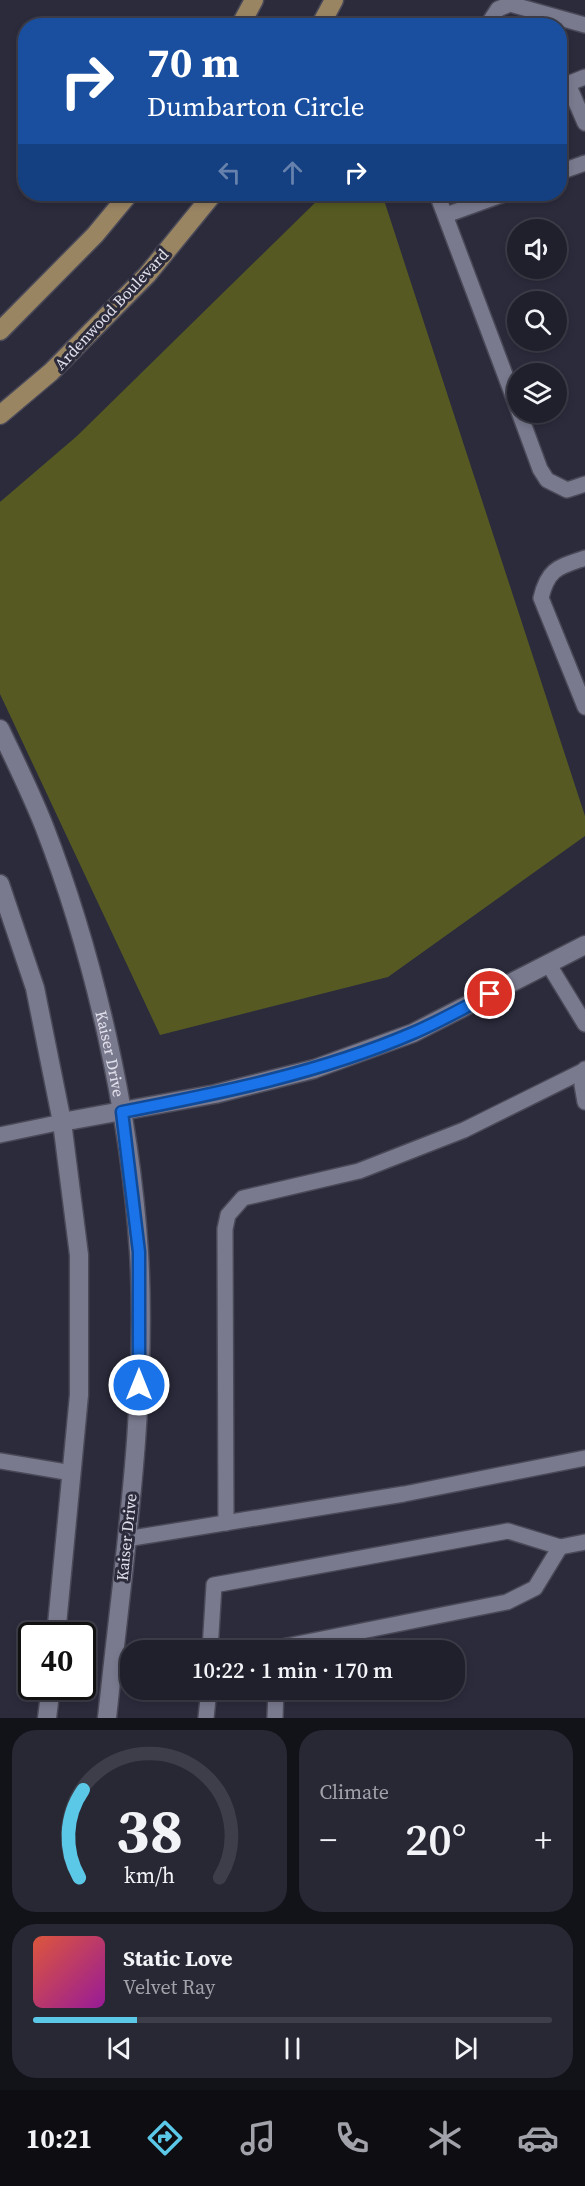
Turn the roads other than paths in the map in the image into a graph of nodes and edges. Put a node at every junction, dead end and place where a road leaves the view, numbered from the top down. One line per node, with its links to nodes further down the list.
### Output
1 (254, 0): 3 (main road)
2 (334, 0): 4 (main road)
3 (244, 18)
4 (324, 18)
5 (492, 18): 6 (lane)
6 (560, 18)
7 (567, 20): 8 (lane)
8 (585, 25)
9 (585, 77): 10 (lane)
10 (567, 84)
11 (567, 90): 12 (lane)
12 (585, 123)
13 (585, 163): 14 (lane)
14 (567, 169)
15 (123, 201): 20 (main road)
16 (207, 201): 22 (main road, Ardenwood Boulevard)
17 (440, 201): 19 (lane)
18 (485, 201): 19 (lane)
19 (446, 215): 21 (lane)
20 (0, 331)
21 (507, 381)
22 (0, 415)
23 (523, 423): 24 (lane)
24 (585, 484)
25 (585, 558): 26 (lane)
26 (585, 707)
27 (0, 729): 34 (street, Kaiser Drive)
28 (0, 884): 35 (street)
29 (583, 952): 30 (street)
30 (549, 964): 31 (lane); 34 (street)
31 (585, 1024)
32 (585, 1069): 33 (lane); 40 (lane)
33 (585, 1102)
34 (122, 1112): 35 (street); 41 (street, Kaiser Drive)
35 (62, 1122): 36 (lane); 39 (street)
36 (0, 1135)
37 (585, 1458): 40 (lane)
38 (0, 1461): 39 (lane)
39 (72, 1473): 44 (street)
40 (226, 1523): 41 (lane)
41 (126, 1539): 45 (street, Kaiser Drive)
42 (585, 1542): 43 (lane)
43 (560, 1547): 46 (lane); 47 (lane)
44 (57, 1622)
45 (122, 1640)
46 (211, 1640)
47 (323, 1640)
48 (120, 1672): 53 (street, Kaiser Drive)
49 (49, 1700): 52 (street)
50 (208, 1700): 54 (lane)
51 (276, 1700): 55 (lane)
52 (47, 1718)
53 (107, 1718)
54 (206, 1718)
55 (275, 1718)

